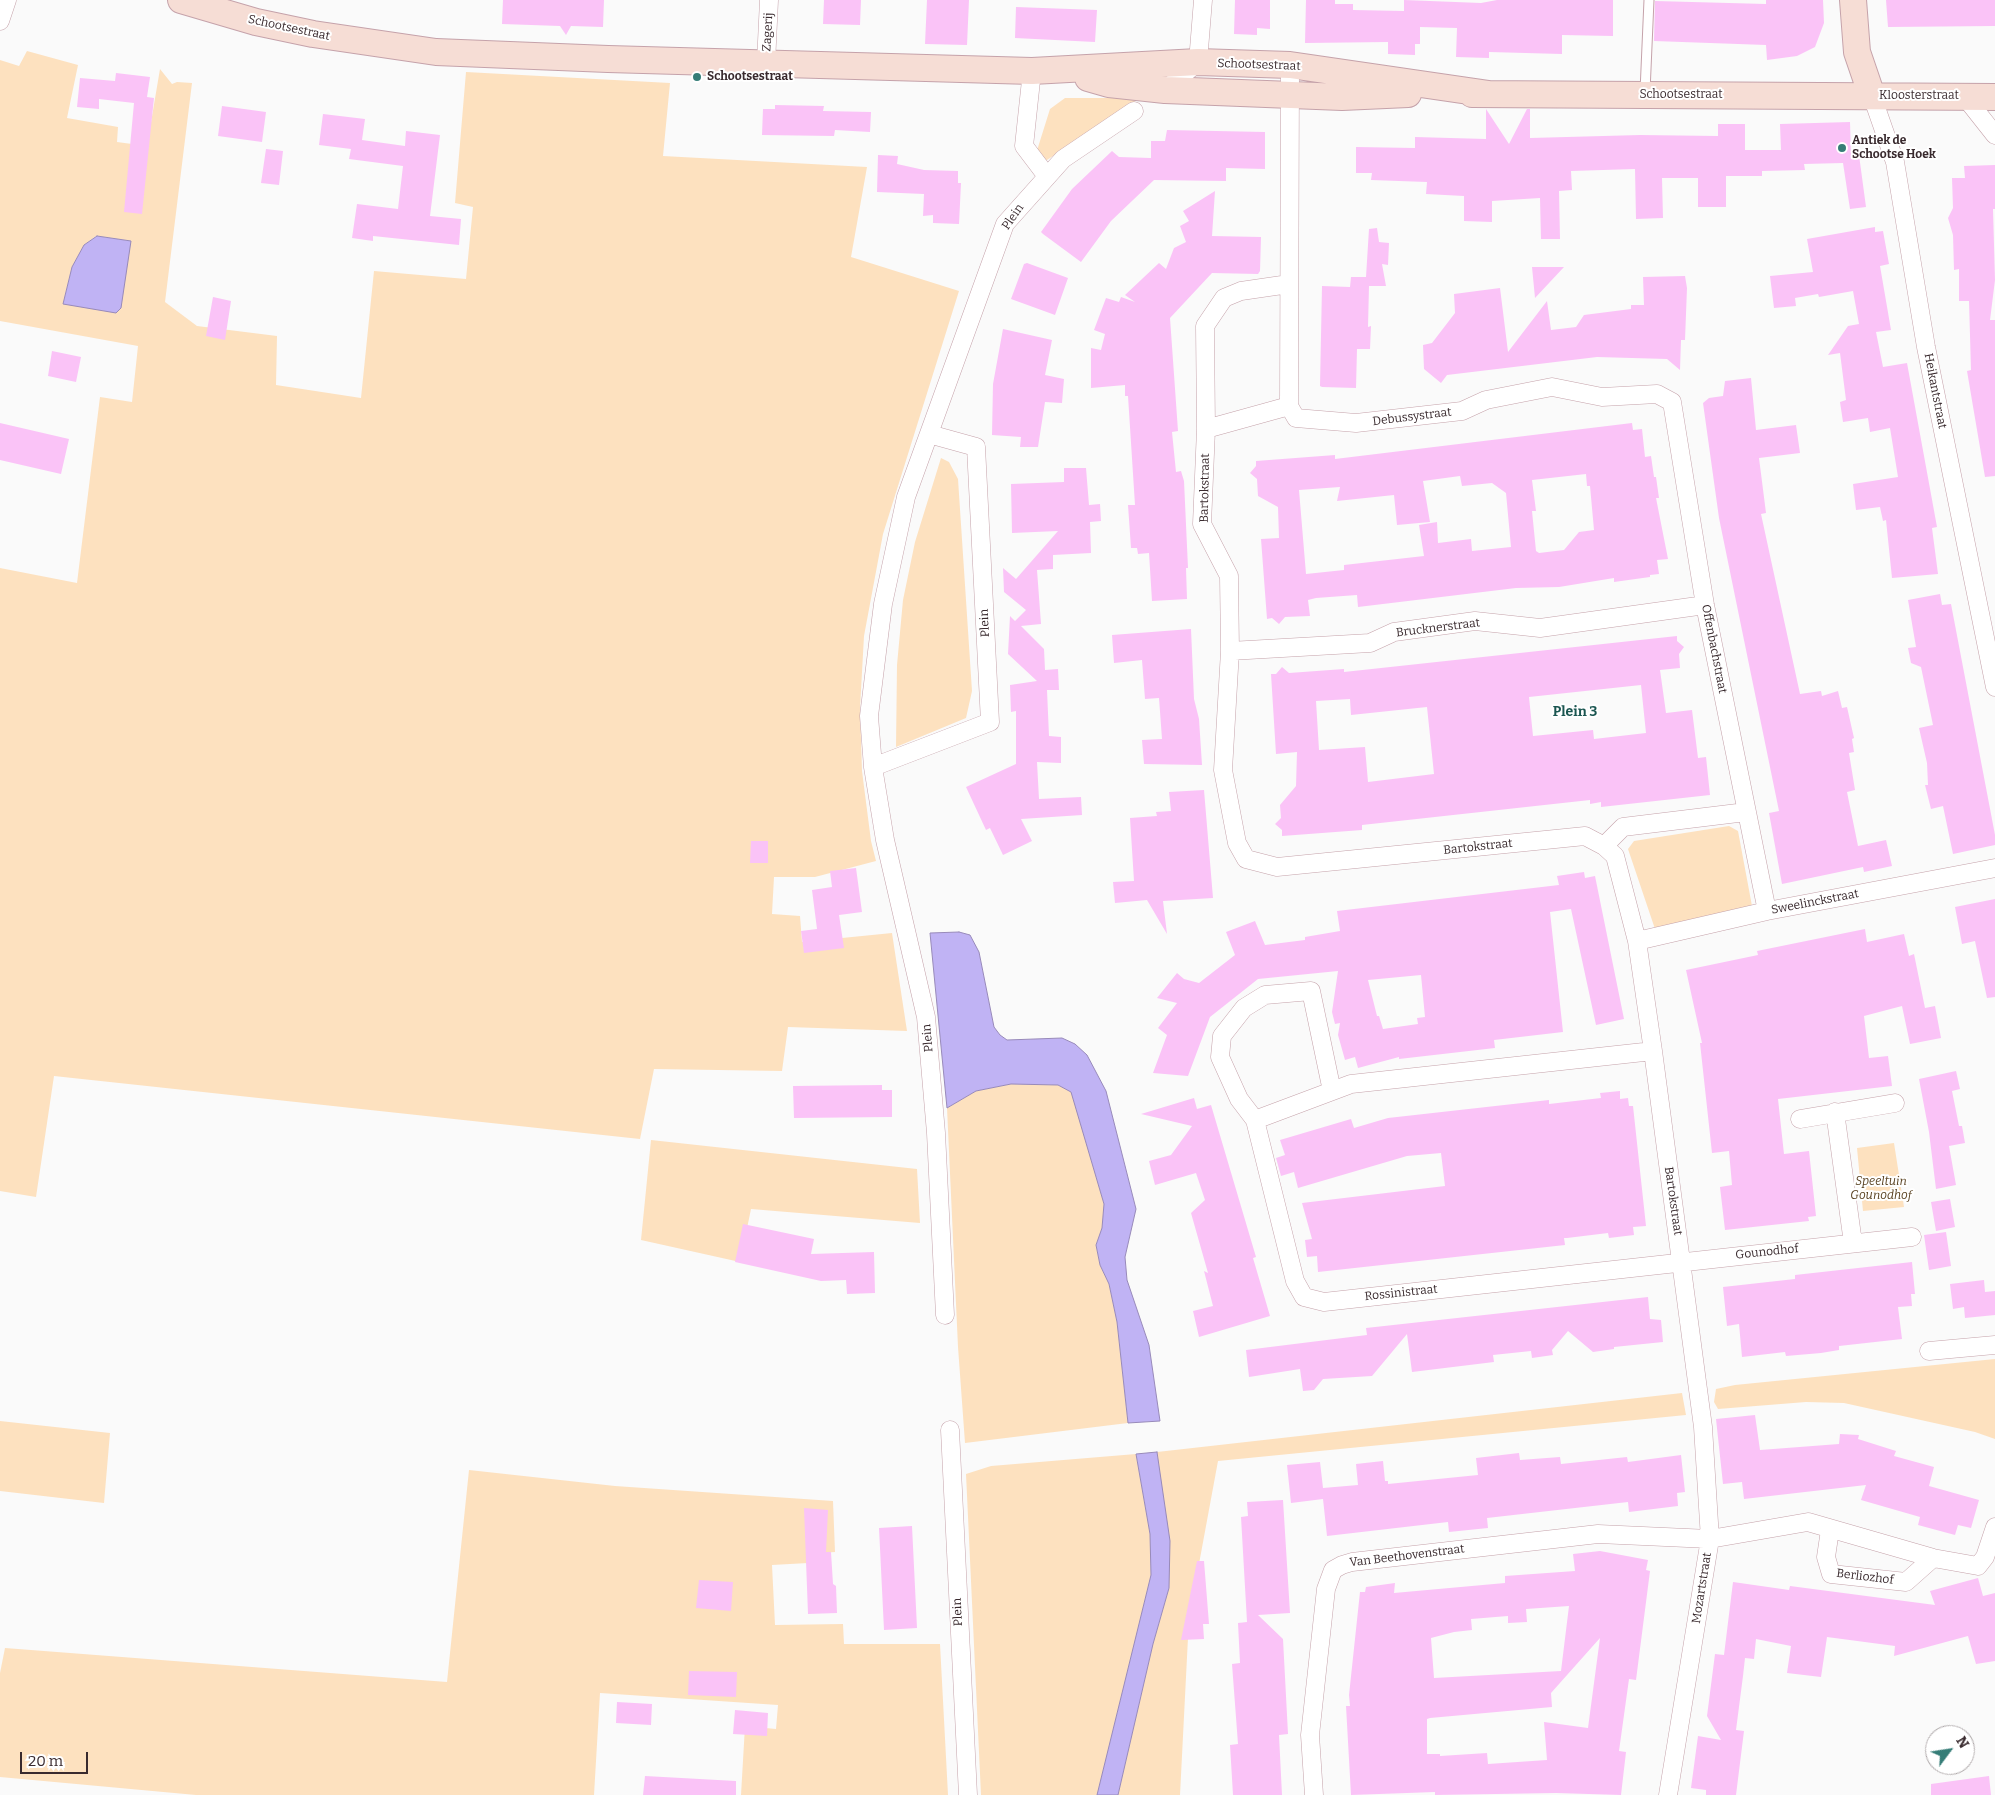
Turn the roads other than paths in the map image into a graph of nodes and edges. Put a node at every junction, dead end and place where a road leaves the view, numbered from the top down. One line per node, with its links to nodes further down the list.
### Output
1 (7, 0): 7 (street)
2 (181, 0): 9 (main road, Schootsestraat)
3 (769, 0): 9 (street, Zagerij)
4 (1203, 0): 8 (street)
5 (1649, 0): 16 (lane)
6 (1853, 0): 17 (main road)
7 (0, 21)
8 (1198, 62): 10 (main road, Schootsestraat); 12 (main road, Schootsestraat); 13 (street)
9 (766, 63): 11 (main road, Schootsestraat)
10 (1290, 65): 14 (main road, Schootsestraat); 15 (street)
11 (1032, 71): 12 (main road, Schootsestraat); 22 (street)
12 (1058, 71): 13 (main road, Schootsestraat)
13 (1165, 90): 15 (main road, Schootsestraat)
14 (1489, 94): 15 (main road, Schootsestraat); 16 (main road, Schootsestraat)
15 (1290, 95): 23 (street)
16 (1644, 95): 17 (main road, Schootsestraat)
17 (1872, 96): 18 (main road, Kloosterstraat); 30 (street, Heikantstraat)
18 (1965, 96): 19 (main road, Kloosterstraat); 21 (street, Kloosterstraat)
19 (1995, 97)
20 (1134, 111): 22 (street, Plein)
21 (1995, 135)
22 (1046, 175): 27 (street, Plein)
23 (1289, 284): 25 (street); 26 (street, Bartokstraat)
24 (1657, 394): 25 (street, Debussystraat); 28 (street, Offenbachstraat)
25 (1289, 406): 26 (street)
26 (1206, 429): 29 (street, Bartokstraat)
27 (930, 434): 31 (street, Plein); 31 (street, Plein)
28 (1705, 605): 29 (street, Brucknerstraat); 32 (street, Offenbachstraat)
29 (1230, 651): 33 (street, Bartokstraat)
30 (1995, 687)
31 (873, 767): 46 (street, Plein)
32 (1746, 812): 33 (street); 35 (street, Offenbachstraat)
33 (1604, 846): 36 (street, Bartokstraat)
34 (1995, 868): 35 (street, Sweelinckstraat)
35 (1767, 911): 36 (street, Sweelinckstraat)
36 (1637, 941): 37 (street, Bartokstraat)
37 (1652, 1051): 38 (street); 45 (street, Bartokstraat)
38 (1332, 1091): 42 (street); 42 (street, Rossinistraat)
39 (1895, 1103): 40 (street)
40 (1835, 1112): 41 (street); 44 (street)
41 (1800, 1119)
42 (1255, 1120): 45 (street, Rossinistraat)
43 (1912, 1237): 44 (street, Gounodhof)
44 (1853, 1243): 45 (street, Gounodhof)
45 (1681, 1262): 49 (street, Bartokstraat)
46 (944, 1315)
47 (1995, 1345): 48 (street)
48 (1929, 1351)
49 (1696, 1380): 53 (street, Mozartstraat)
50 (950, 1430): 55 (street, Plein)
51 (1995, 1527): 54 (street)
52 (1830, 1530): 53 (street); 54 (street); 54 (street, Berliozhof)
53 (1710, 1539): 56 (street, Van Beethovenstraat); 57 (street, Mozartstraat)
54 (1933, 1558)
55 (968, 1795)
56 (1314, 1795)
57 (1668, 1795)

